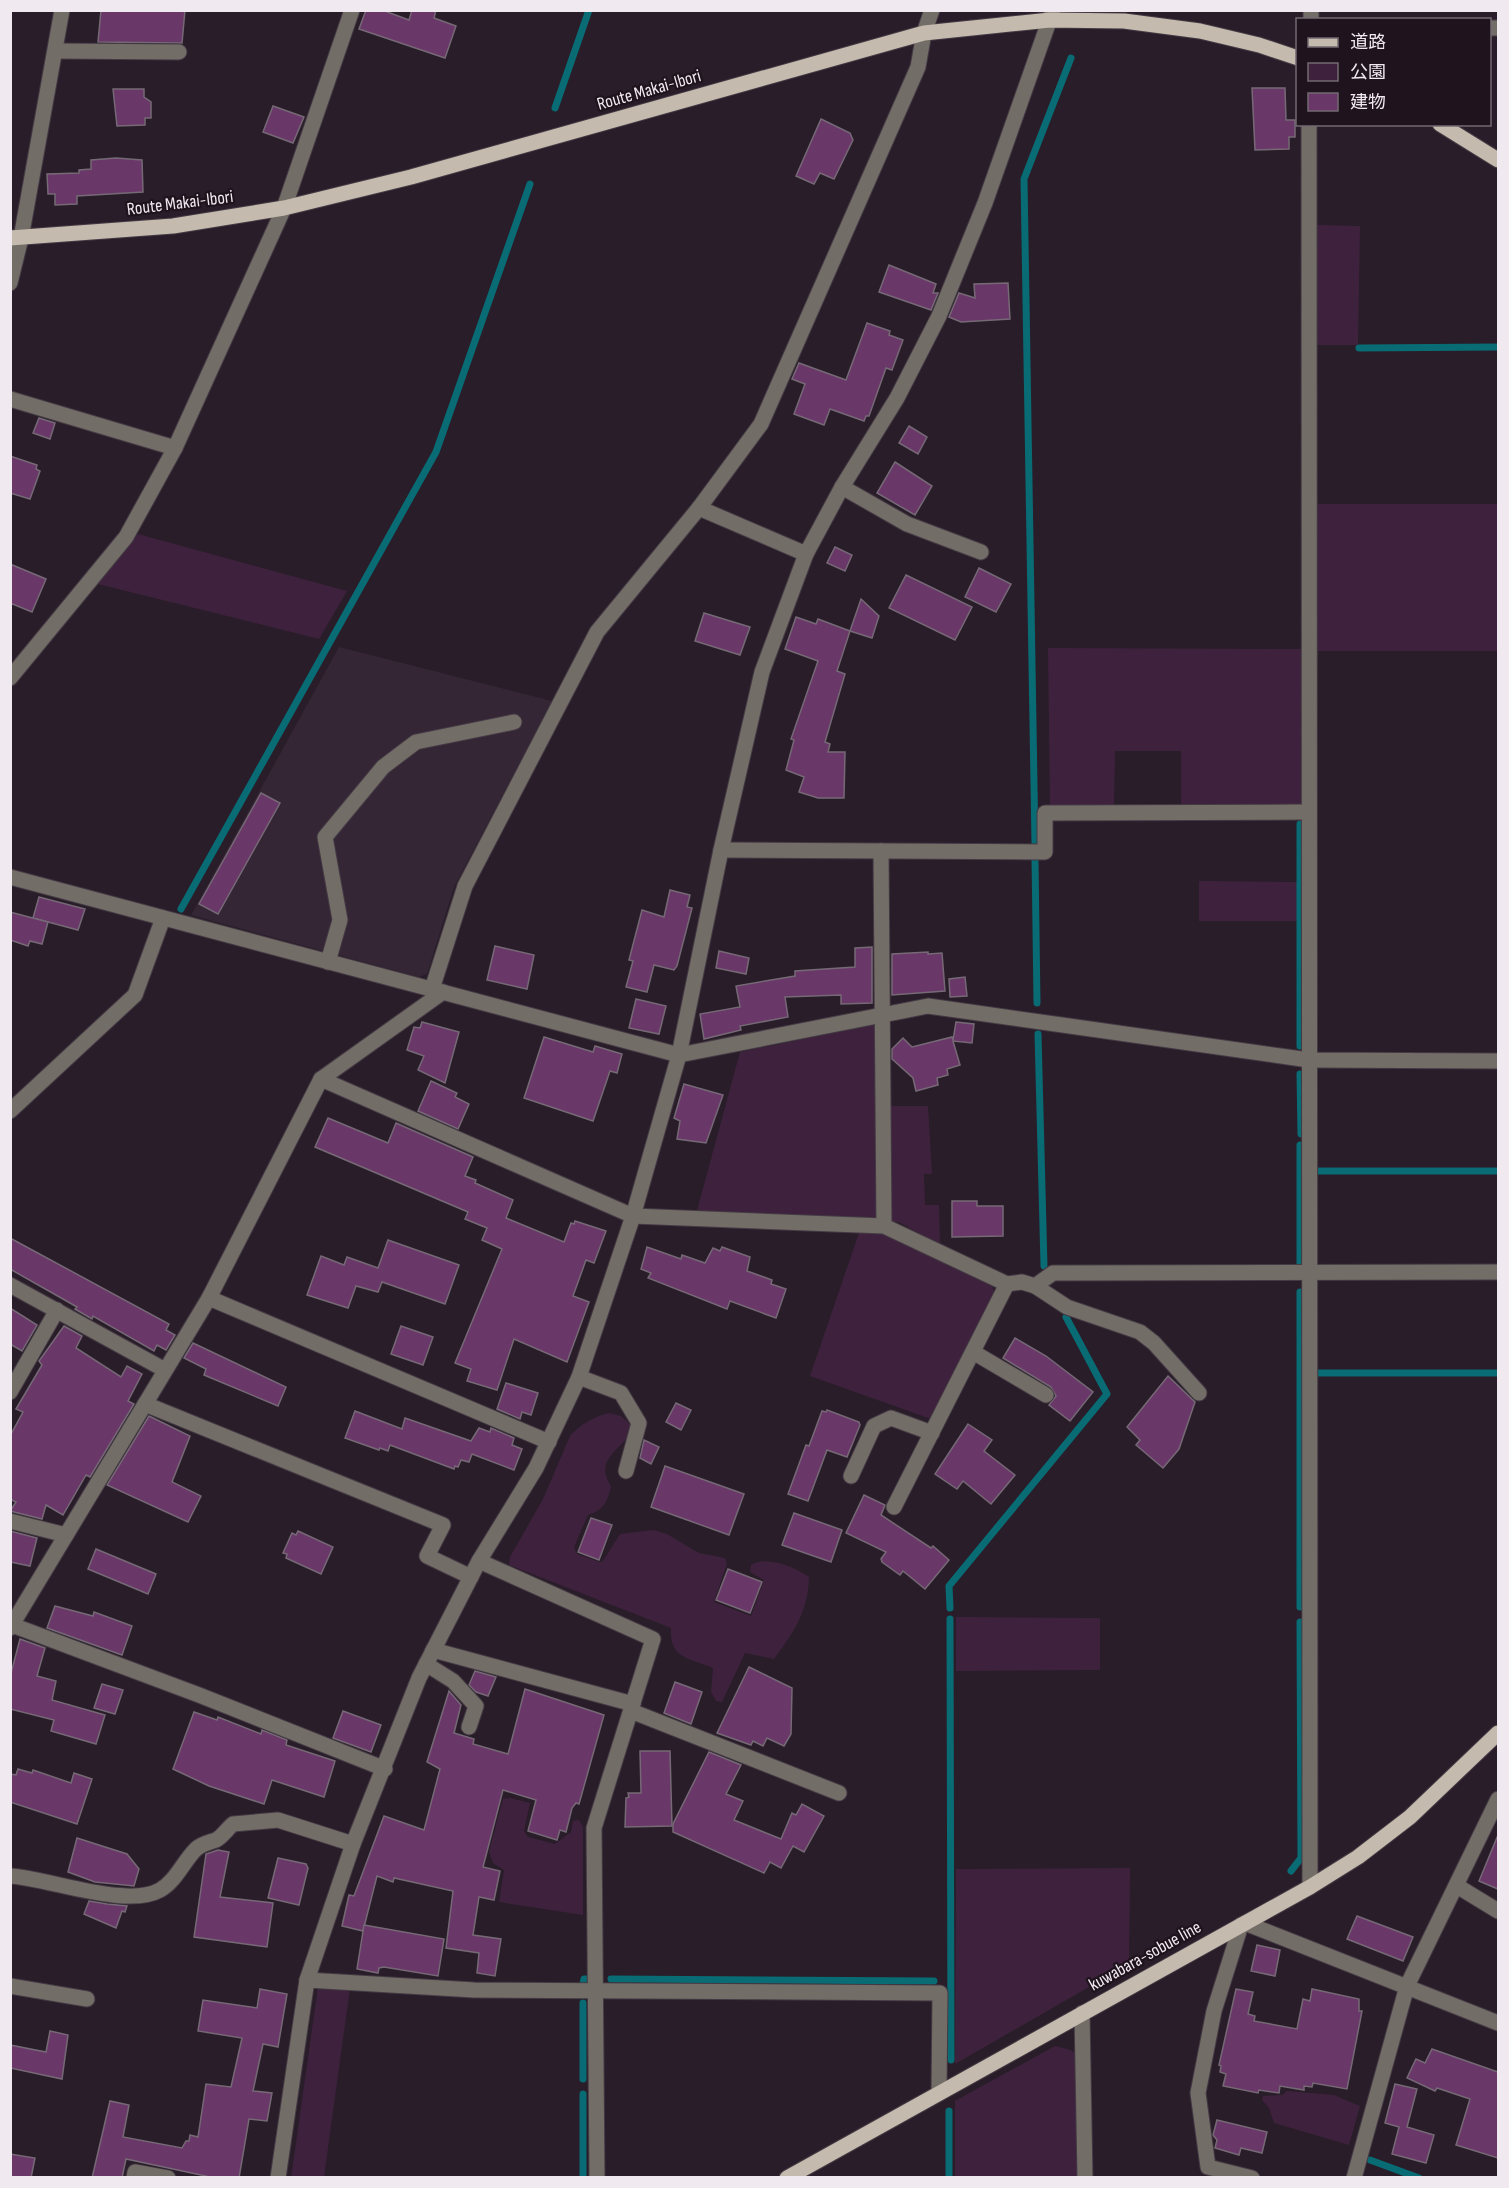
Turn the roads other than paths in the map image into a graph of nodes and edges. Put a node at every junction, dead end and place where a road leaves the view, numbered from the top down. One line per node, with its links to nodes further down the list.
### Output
1 (62, 10): 6 (street)
2 (352, 10): 12 (street)
3 (932, 10): 5 (street)
4 (1051, 15): 5 (main road, Route Makai-Ibori); 8 (main road, Route Makai-Ibori); 17 (street)
5 (924, 33): 12 (main road, Route Makai-Ibori); 18 (street)
6 (56, 51): 7 (street); 13 (street)
7 (179, 52)
8 (1296, 57)
9 (1309, 126): 23 (street)
10 (1443, 126): 11 (main road)
11 (1498, 160)
12 (284, 208): 13 (main road, Route Makai-Ibori); 16 (street)
13 (16, 238): 14 (street)
14 (10, 283)
15 (10, 399): 16 (street)
16 (175, 448): 21 (street)
17 (842, 487): 19 (street); 20 (street)
18 (699, 507): 20 (street); 29 (street)
19 (981, 552)
20 (806, 554): 24 (street)
21 (10, 678)
22 (514, 722): 28 (street)
23 (1309, 812): 25 (street); 32 (street)
24 (721, 850): 25 (street); 31 (street)
25 (881, 851): 30 (street)
26 (10, 877): 27 (street)
27 (163, 918): 28 (street); 35 (street)
28 (328, 962): 29 (street)
29 (438, 991): 31 (street); 34 (street)
30 (882, 1014): 31 (street); 32 (street); 37 (street)
31 (679, 1055): 36 (street)
32 (1309, 1060): 33 (street); 38 (street)
33 (1498, 1060)
34 (321, 1079): 36 (street); 43 (street)
35 (10, 1111)
36 (633, 1216): 37 (street); 47 (street)
37 (884, 1226): 40 (street)
38 (1309, 1272): 39 (street); 42 (street); 73 (street)
39 (1498, 1272)
40 (1008, 1284): 42 (street); 45 (street)
41 (10, 1285): 44 (street)
42 (1035, 1286): 49 (street)
43 (209, 1298): 46 (street); 53 (street)
44 (57, 1310): 46 (street); 48 (street)
45 (973, 1352): 50 (street); 52 (street)
46 (165, 1370): 51 (street)
47 (579, 1377): 53 (street); 54 (street)
48 (10, 1392)
49 (1199, 1393)
50 (1046, 1395)
51 (145, 1404): 58 (street); 60 (street)
52 (932, 1432): 55 (street); 56 (street)
53 (549, 1442): 59 (street)
54 (626, 1471)
55 (851, 1476)
56 (894, 1507)
57 (10, 1521): 58 (street)
58 (66, 1535): 61 (street)
59 (479, 1561): 60 (street); 64 (street)
60 (471, 1577): 62 (street)
61 (11, 1626): 67 (street)
62 (433, 1650): 63 (street); 64 (street)
63 (426, 1664): 65 (street); 67 (street)
64 (632, 1708): 68 (street); 79 (street)
65 (469, 1727)
66 (1498, 1733): 73 (main road, kuwabara-sobue line)
67 (385, 1769): 70 (street)
68 (839, 1793)
69 (1498, 1799): 72 (street)
70 (353, 1844): 71 (street); 76 (street)
71 (10, 1876)
72 (1457, 1886): 74 (street); 78 (street)
73 (1310, 1887): 75 (main road, kuwabara-sobue line)
74 (1498, 1911)
75 (1243, 1924): 78 (street); 81 (main road, kuwabara-sobue line); 90 (street)
76 (307, 1980): 79 (street); 86 (street)
77 (10, 1986): 80 (street)
78 (1407, 1986): 82 (street); 91 (street)
79 (596, 1992): 83 (street); 87 (street)
80 (87, 1999)
81 (1082, 2013): 83 (main road, kuwabara-sobue line); 89 (street)
82 (1498, 2023)
83 (939, 2092): 88 (main road, kuwabara-sobue line)
84 (134, 2178): 85 (street)
85 (168, 2178)
86 (278, 2178)
87 (597, 2178)
88 (787, 2178)
89 (1085, 2178)
90 (1251, 2178)
91 (1354, 2178)

